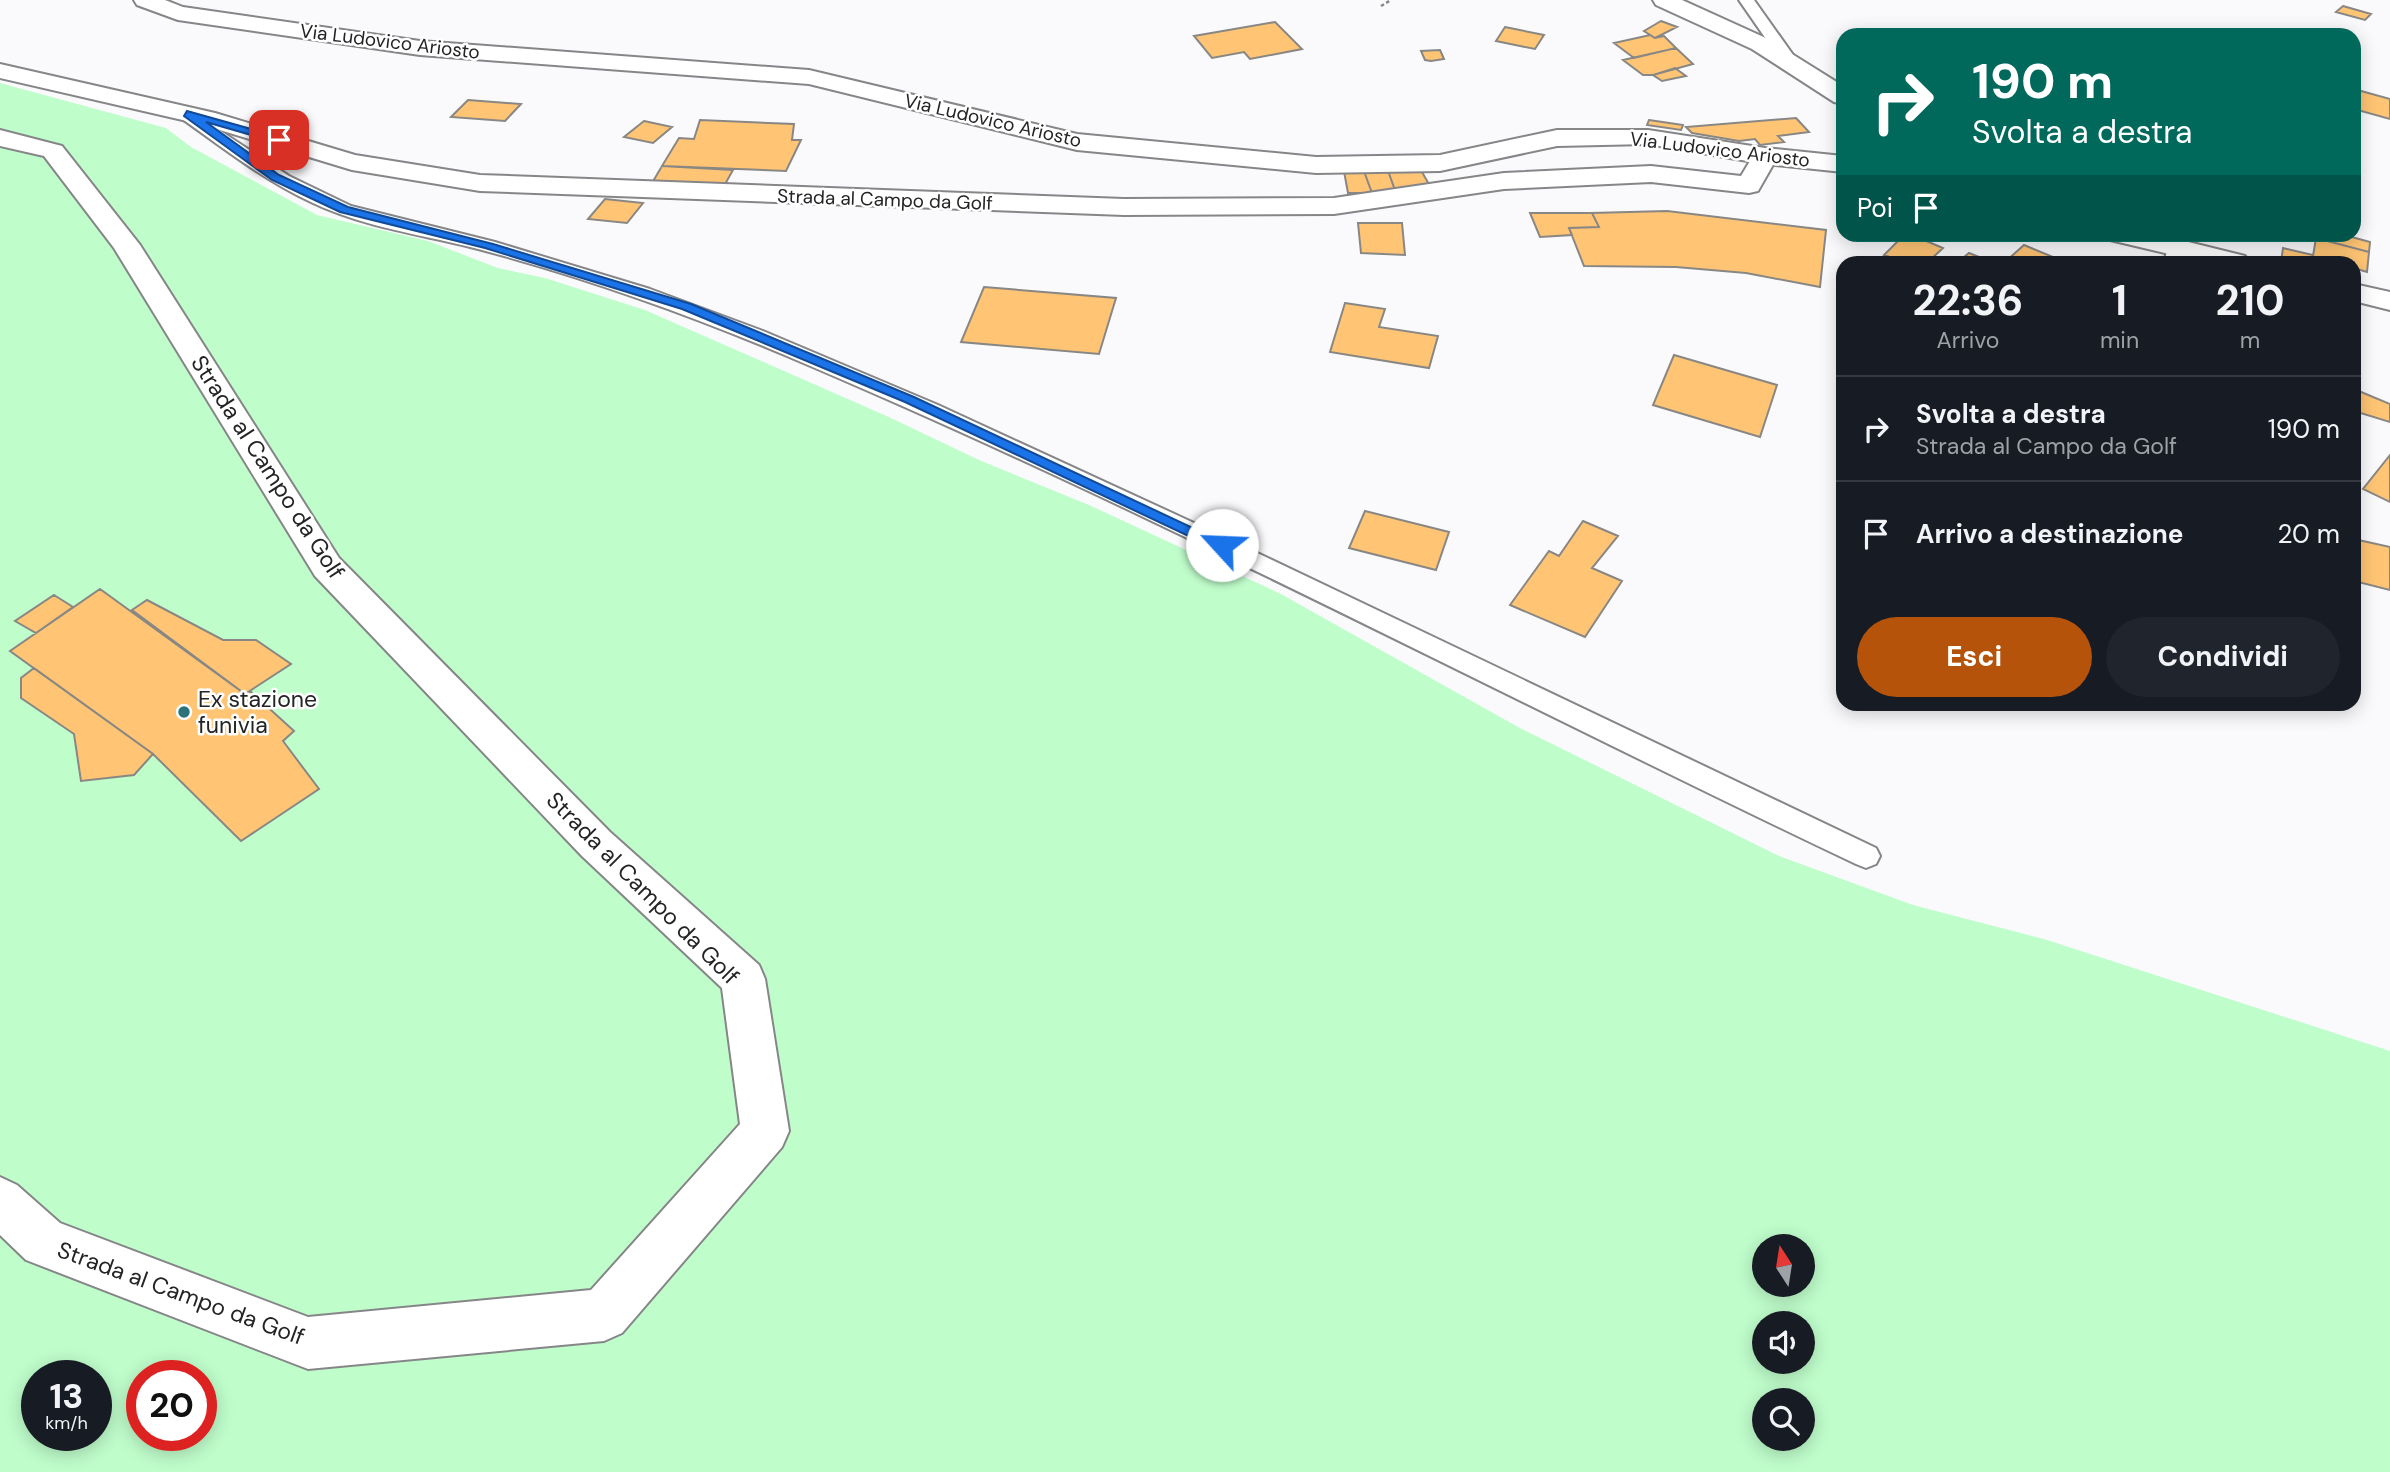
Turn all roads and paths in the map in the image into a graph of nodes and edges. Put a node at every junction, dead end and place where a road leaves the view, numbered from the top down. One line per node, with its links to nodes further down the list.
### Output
1 (145, 0): 11 (street, Via Ludovico Ariosto)
2 (1391, 0): 5 (path)
3 (1664, 0): 6 (street)
4 (1746, 0): 6 (lane)
5 (1381, 6)
6 (1790, 62): 8 (street)
7 (0, 71): 9 (street, Strada al Campo da Golf)
8 (1836, 92)
9 (187, 114): 11 (street, Strada al Campo da Golf); 17 (lane)
10 (0, 138): 18 (street, Strada al Campo da Golf)
11 (1765, 156): 12 (street, Via Ludovico Ariosto)
12 (1836, 163)
13 (2140, 242): 14 (street)
14 (2175, 256)
15 (2361, 294): 16 (street)
16 (2390, 300)
17 (1866, 856)
18 (0, 1202)

